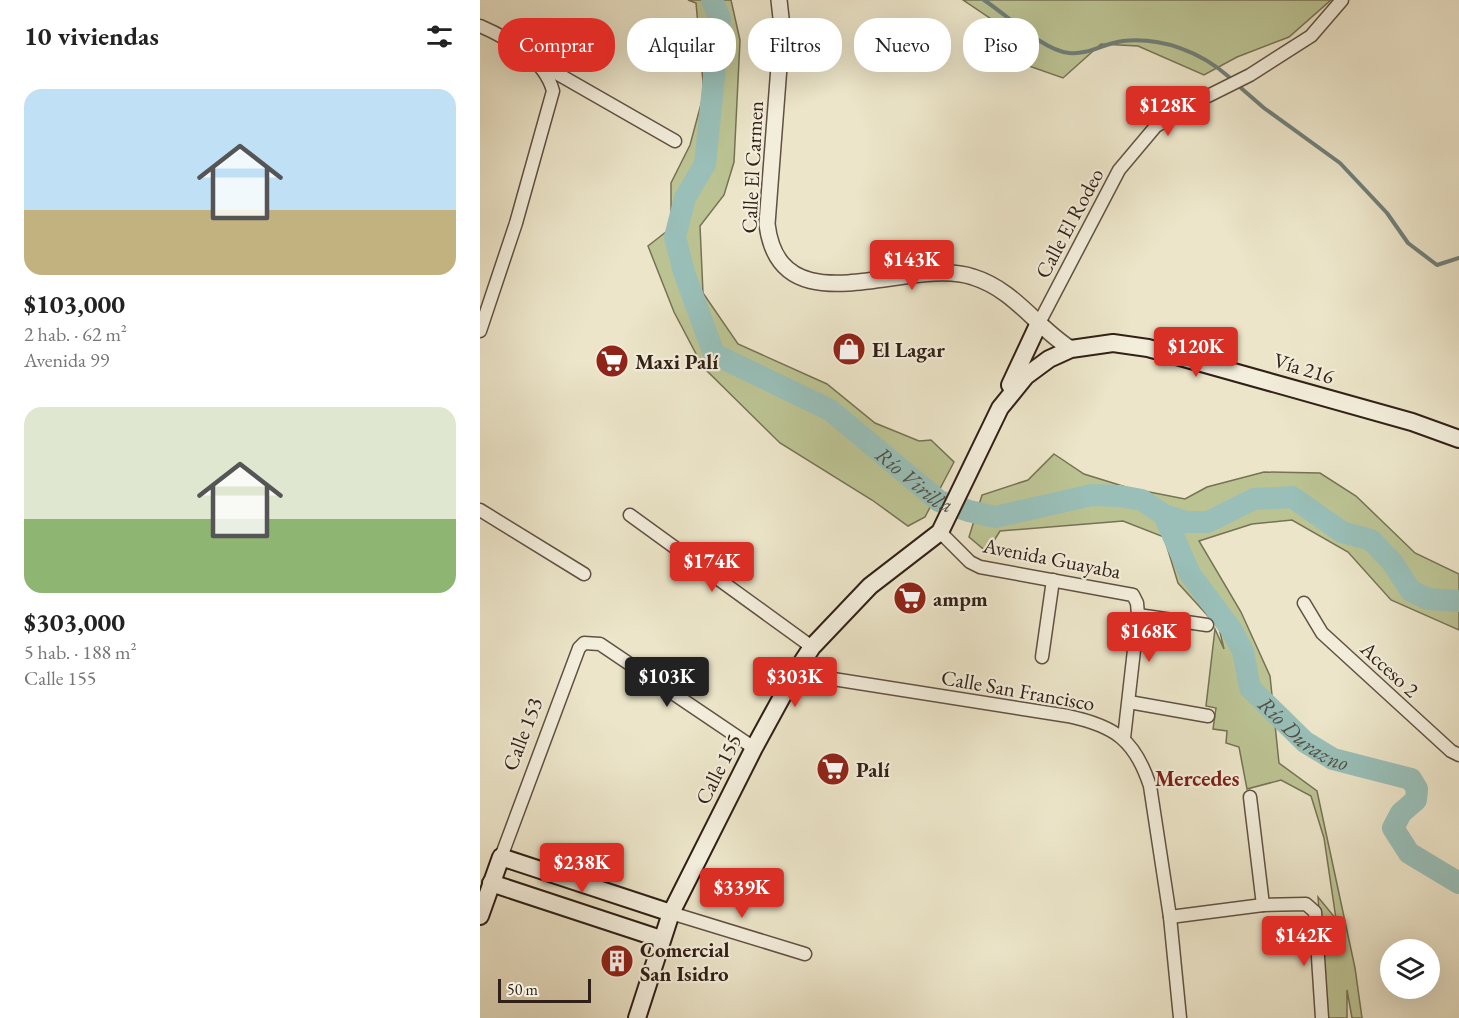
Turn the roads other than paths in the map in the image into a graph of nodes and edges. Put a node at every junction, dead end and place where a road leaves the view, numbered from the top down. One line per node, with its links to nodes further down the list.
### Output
1 (779, 0): 8 (street, Calle El Carmen)
2 (1342, 0): 8 (street, Calle El Rodeo)
3 (480, 26): 4 (street)
4 (498, 35)
5 (544, 72): 9 (street)
6 (553, 72): 7 (street)
7 (675, 141)
8 (1039, 323): 10 (street, Calle El Carmen); 11 (main road)
9 (480, 331)
10 (1071, 349): 11 (main road, Vía 216); 12 (main road, Vía 216)
11 (1000, 408): 15 (main road, Vía 216)
12 (1459, 439)
13 (480, 510): 16 (street)
14 (630, 515): 21 (street)
15 (942, 529): 17 (street, Avenida Guayaba); 21 (main road, Calle 155)
16 (584, 574)
17 (1053, 580): 19 (street, Avenida Guayaba); 22 (street)
18 (1304, 603): 28 (street, Acceso 2)
19 (1138, 615): 20 (street); 24 (street)
20 (1208, 626)
21 (812, 647): 23 (main road, Calle 155)
22 (1042, 657)
23 (795, 673): 26 (street, Calle San Francisco); 27 (main road, Calle 155)
24 (1129, 702): 25 (street); 26 (street)
25 (1209, 716)
26 (1124, 738): 35 (street, Calle San Francisco)
27 (754, 748): 30 (street, Calle 153); 33 (main road, Calle 155)
28 (1459, 756)
29 (1250, 796): 32 (street)
30 (501, 857): 31 (main road, Calle 153); 33 (main road)
31 (491, 883): 34 (main road, Calle 153); 36 (main road)
32 (1263, 905): 35 (street); 40 (street)
33 (671, 913): 36 (main road, Calle 155); 37 (street)
34 (480, 915)
35 (1170, 917): 39 (street, Calle San Francisco)
36 (661, 939): 38 (main road, Calle 155)
37 (805, 954)
38 (637, 1018)
39 (1180, 1018)
40 (1322, 1018)

